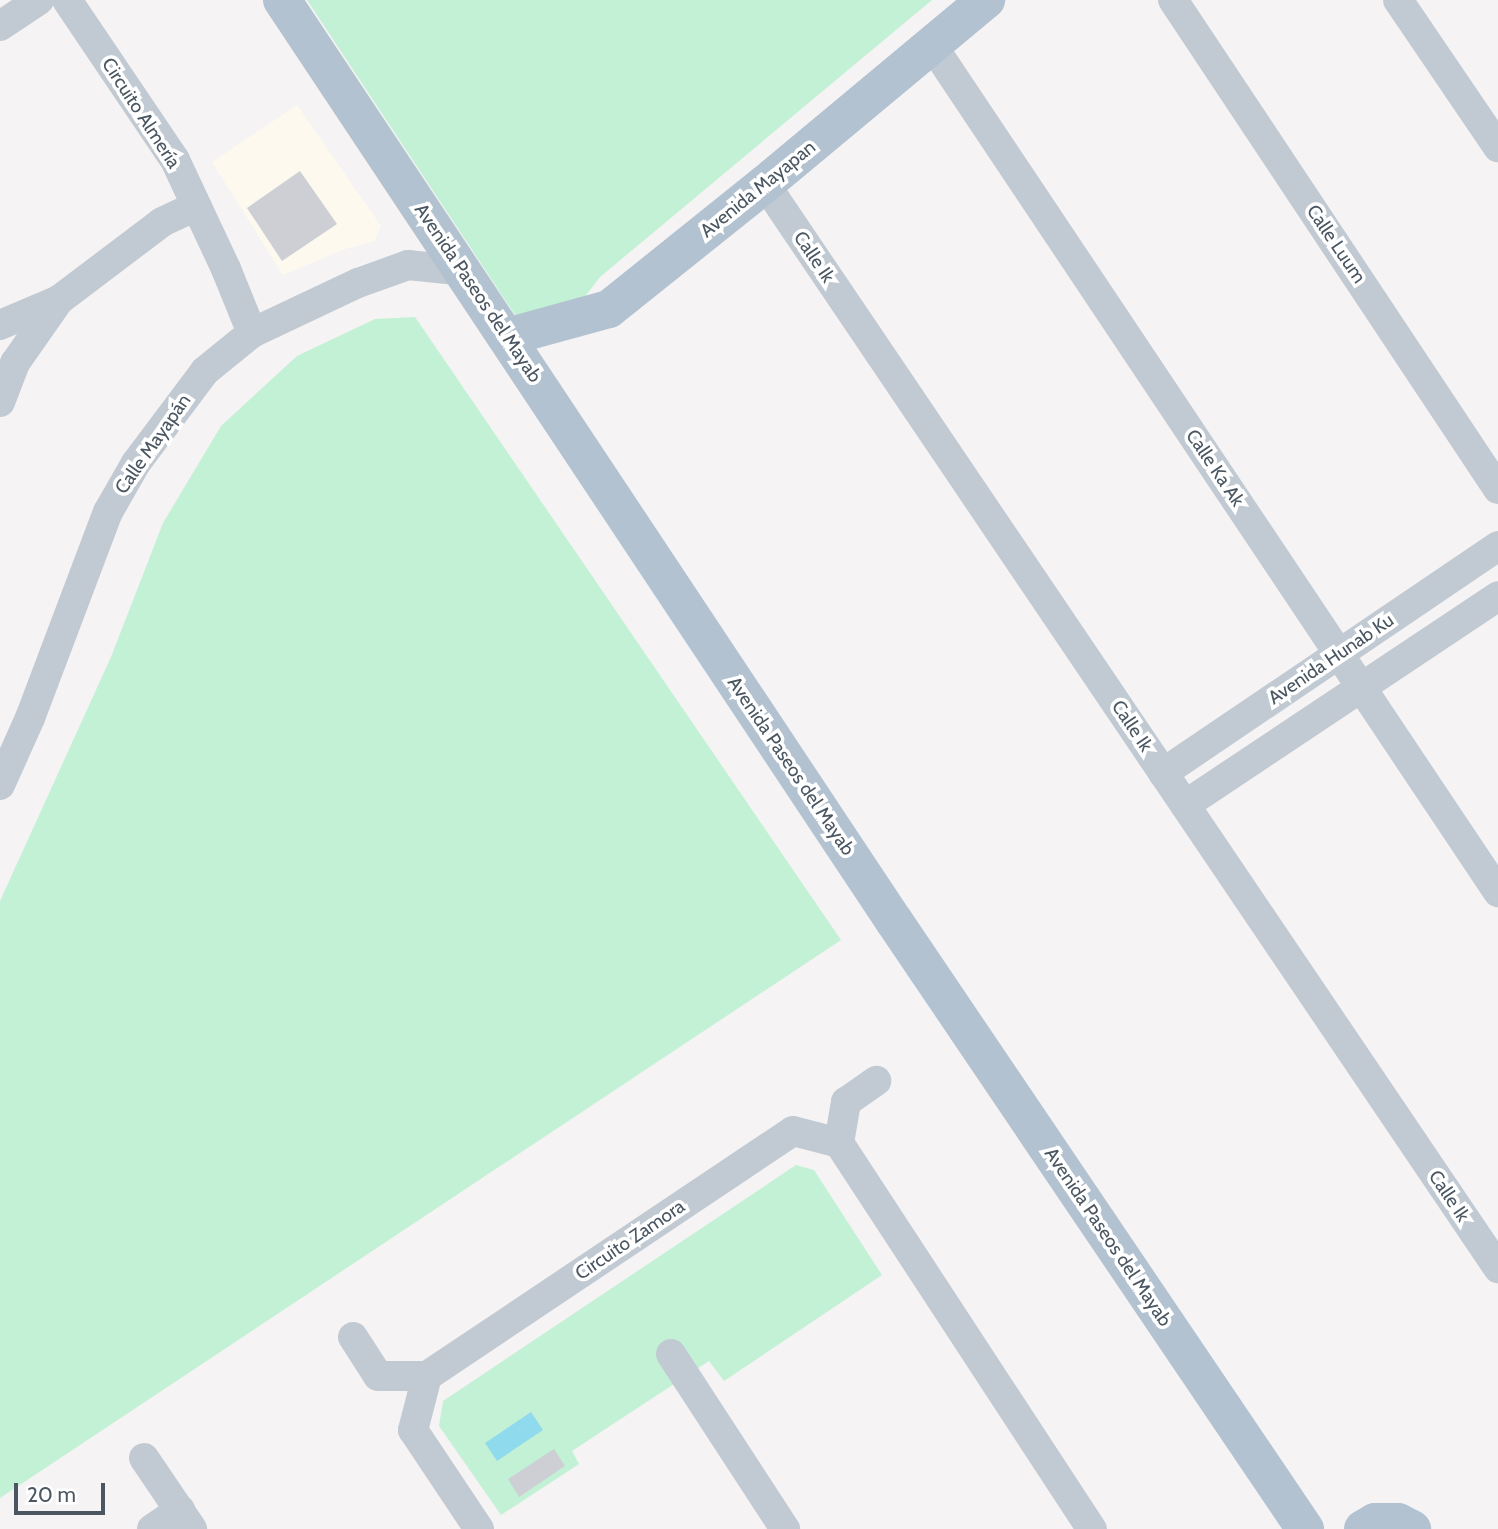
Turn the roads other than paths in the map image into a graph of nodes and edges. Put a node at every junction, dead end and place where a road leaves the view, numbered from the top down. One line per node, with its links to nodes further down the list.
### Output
1 (39, 0): 7 (street)
2 (66, 0): 11 (street, Circuito Almería)
3 (282, 0): 12 (main road, Avenida Paseos del Mayab)
4 (986, 0): 8 (main road, Avenida Mayapan)
5 (1174, 0): 18 (street, Calle Luum)
6 (1398, 0): 9 (street)
7 (0, 26)
8 (932, 45): 10 (main road, Avenida Mayapan); 21 (street, Calle Ka Ak)
9 (1498, 147)
10 (765, 184): 16 (main road, Avenida Mayapan); 23 (street, Calle Ik)
11 (194, 206): 13 (street); 15 (street, Circuito Almería)
12 (464, 271): 15 (street, Calle Mayapán); 16 (main road, Avenida Paseos del Mayab)
13 (59, 300): 14 (street); 17 (street)
14 (0, 325)
15 (252, 333): 24 (street, Calle Mayapán)
16 (508, 337): 39 (main road, Avenida Paseos del Mayab)
17 (0, 402)
18 (1498, 489)
19 (1498, 546): 21 (street, Avenida Hunab Ku)
20 (1498, 596): 22 (street, Avenida Hunab Ku)
21 (1339, 654): 22 (street, Calle Ka Ak); 23 (street, Avenida Hunab Ku)
22 (1361, 687): 25 (street, Avenida Hunab Ku); 26 (street, Calle Ka Ak)
23 (1163, 773): 25 (street, Calle Ik)
24 (0, 785)
25 (1185, 806): 29 (street, Calle Ik)
26 (1498, 892)
27 (876, 1080): 28 (street)
28 (839, 1143): 32 (street, Circuito Zamora); 38 (street)
29 (1498, 1268)
30 (353, 1338): 32 (street)
31 (671, 1354): 37 (street)
32 (427, 1376): 36 (street)
33 (144, 1458): 34 (street)
34 (186, 1519): 35 (street)
35 (152, 1529)
36 (479, 1529)
37 (785, 1529)
38 (1092, 1529)
39 (1305, 1529)
40 (1363, 1529): 41 (main road)
41 (1412, 1529)

